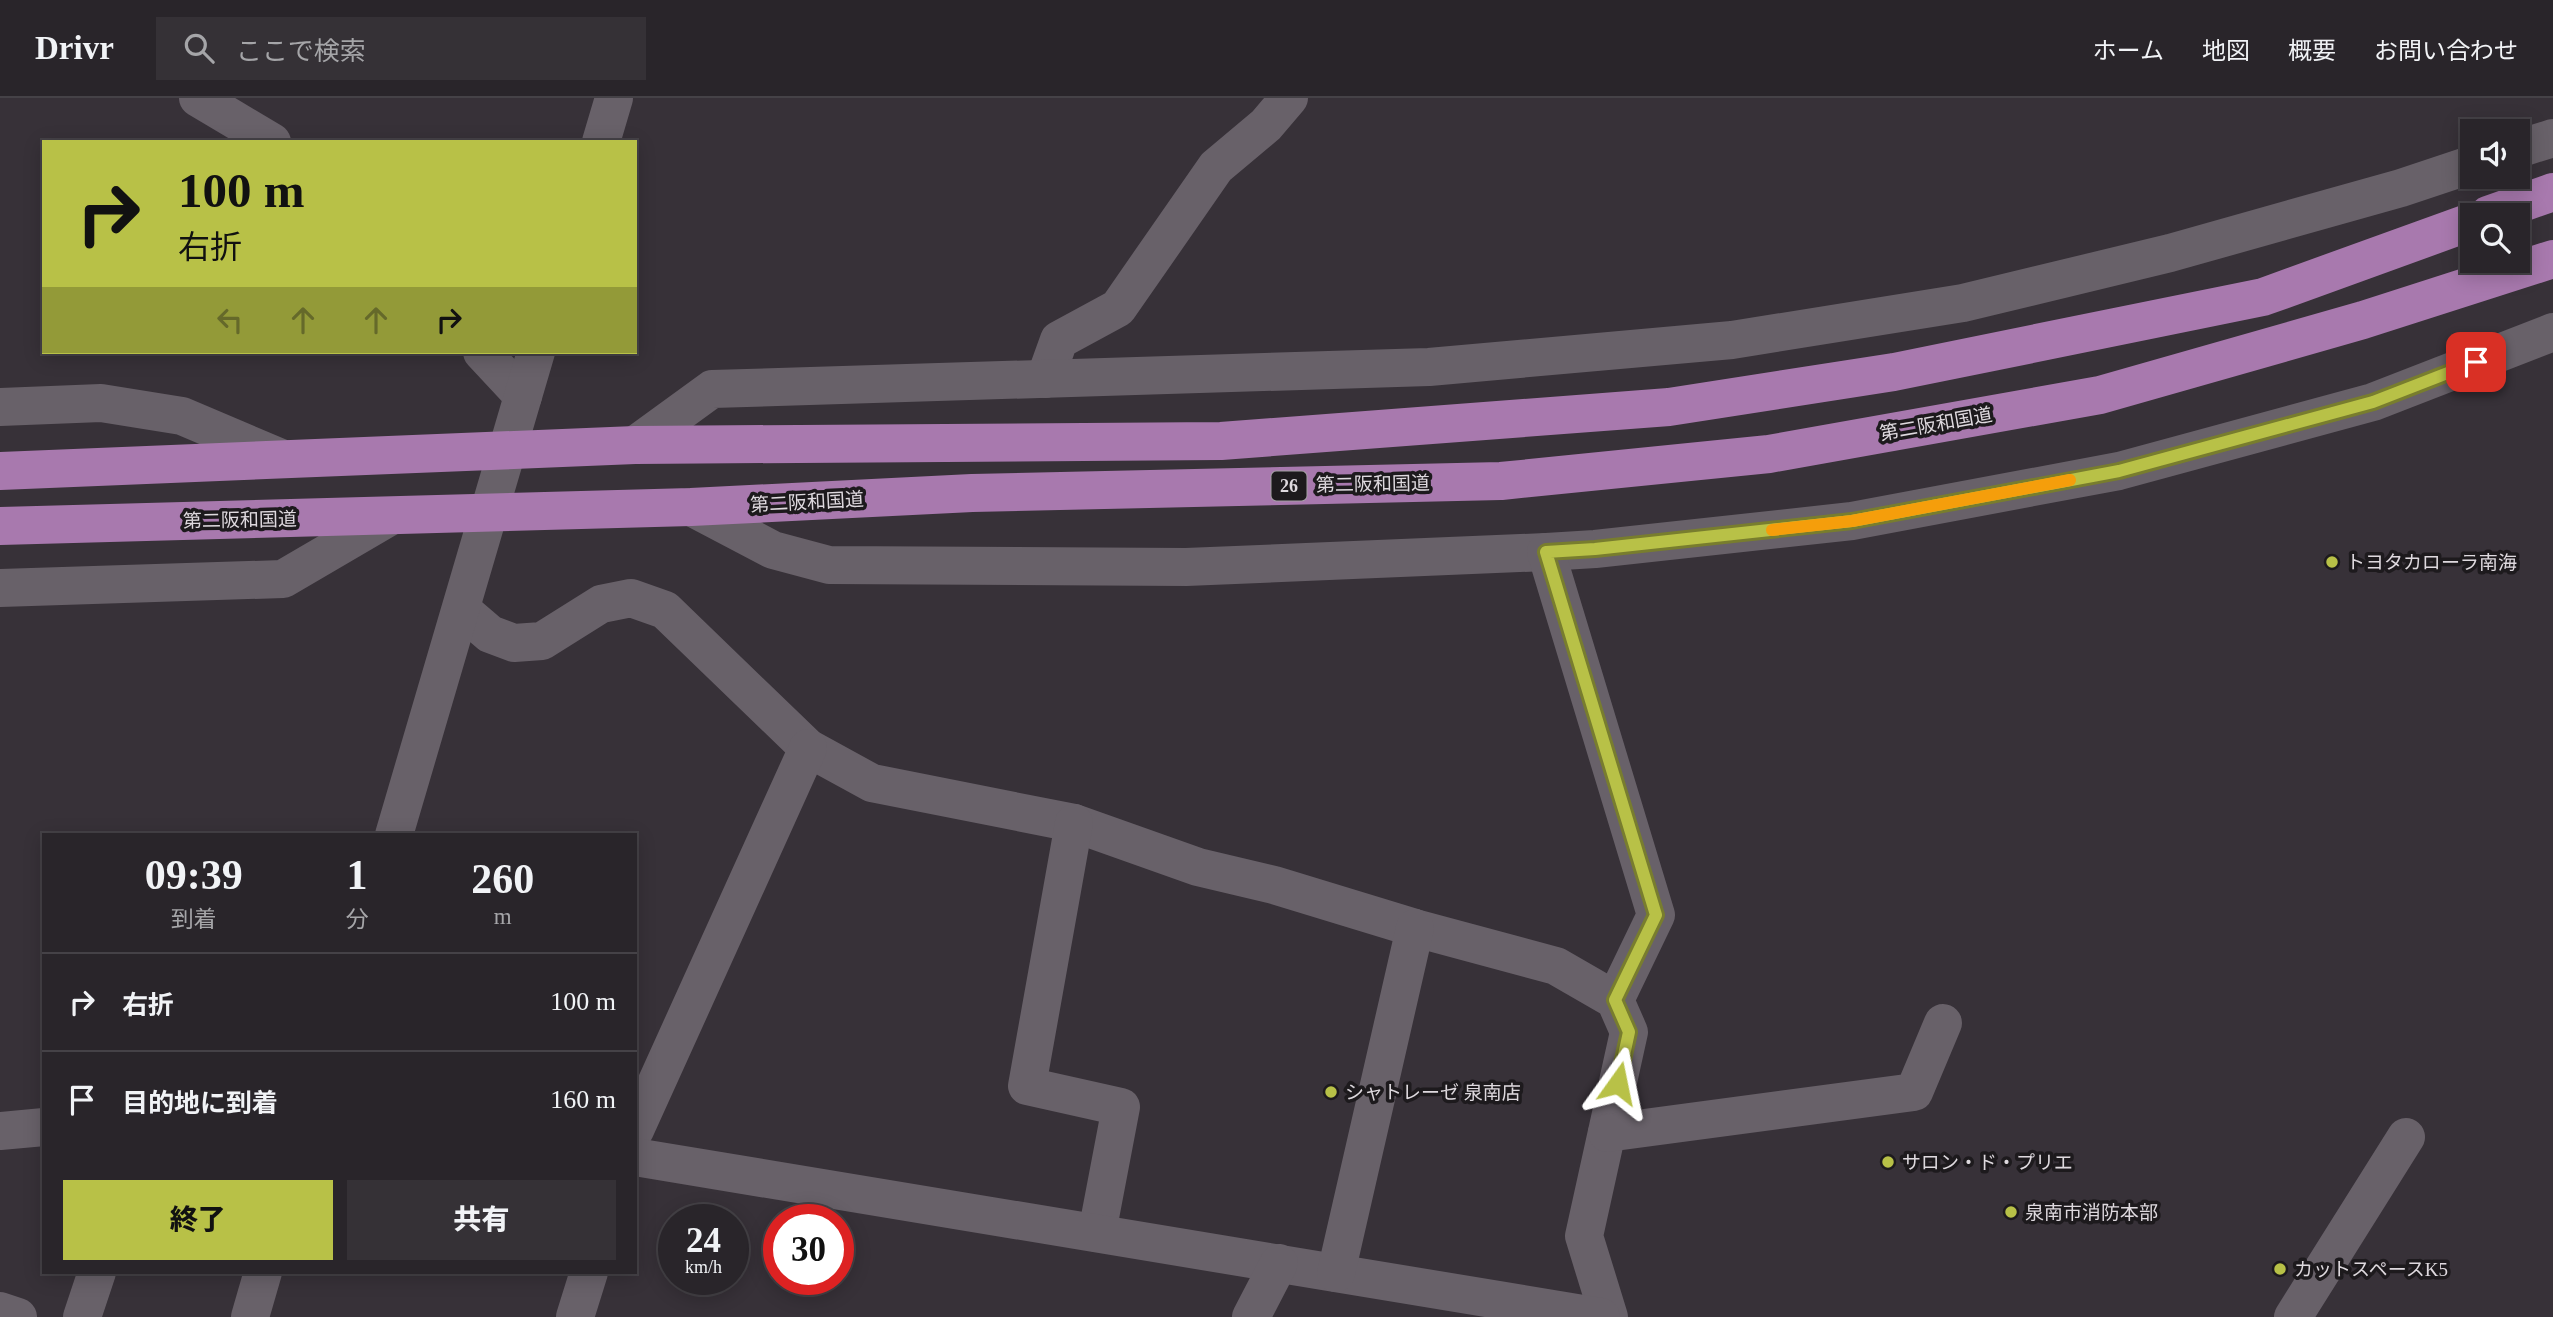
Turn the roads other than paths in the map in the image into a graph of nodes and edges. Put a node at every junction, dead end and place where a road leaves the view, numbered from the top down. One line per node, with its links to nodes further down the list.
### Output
1 (198, 98): 5 (street)
2 (614, 98): 6 (street)
3 (1289, 98): 16 (street)
4 (2553, 138): 7 (street)
5 (269, 140)
6 (602, 140)
7 (2530, 145)
8 (2460, 168): 16 (street)
9 (2553, 191): 10 (highway)
10 (2520, 203)
11 (2460, 226): 19 (highway)
12 (2553, 260): 23 (highway, 第二阪和国道 / 26)
13 (2553, 332): 27 (street)
14 (484, 354): 17 (street)
15 (535, 354): 17 (street)
16 (1045, 379): 19 (street)
17 (523, 396): 20 (street)
18 (0, 407): 21 (street)
19 (635, 445): 20 (highway)
20 (506, 450): 21 (highway); 24 (street)
21 (281, 458): 22 (highway)
22 (0, 471)
23 (691, 507): 24 (highway, 第二阪和国道 / 26); 27 (street)
24 (491, 513): 25 (highway, 第二阪和国道 / 26); 29 (street)
25 (389, 517): 26 (highway, 第二阪和国道 / 26); 28 (street)
26 (0, 526)
27 (1546, 552): 34 (street)
28 (0, 588)
29 (462, 610): 30 (street); 32 (street)
30 (808, 748): 31 (street); 36 (street)
31 (1074, 823): 33 (street); 42 (street)
32 (395, 833)
33 (1415, 928): 34 (street); 44 (street)
34 (1615, 1000): 39 (street)
35 (1943, 1023): 39 (street)
36 (637, 1125)
37 (42, 1129): 38 (street)
38 (0, 1130)
39 (1607, 1133): 55 (street)
40 (2406, 1137): 56 (street)
41 (637, 1157): 42 (street)
42 (1097, 1233): 43 (street)
43 (1279, 1263): 44 (street); 53 (street)
44 (1336, 1273): 54 (street)
45 (96, 1274): 50 (street)
46 (262, 1274): 51 (street)
47 (588, 1274): 52 (street)
48 (0, 1311): 49 (street)
49 (18, 1317)
50 (82, 1317)
51 (250, 1317)
52 (575, 1317)
53 (1251, 1317)
54 (1601, 1317)
55 (1609, 1317)
56 (2293, 1317)

